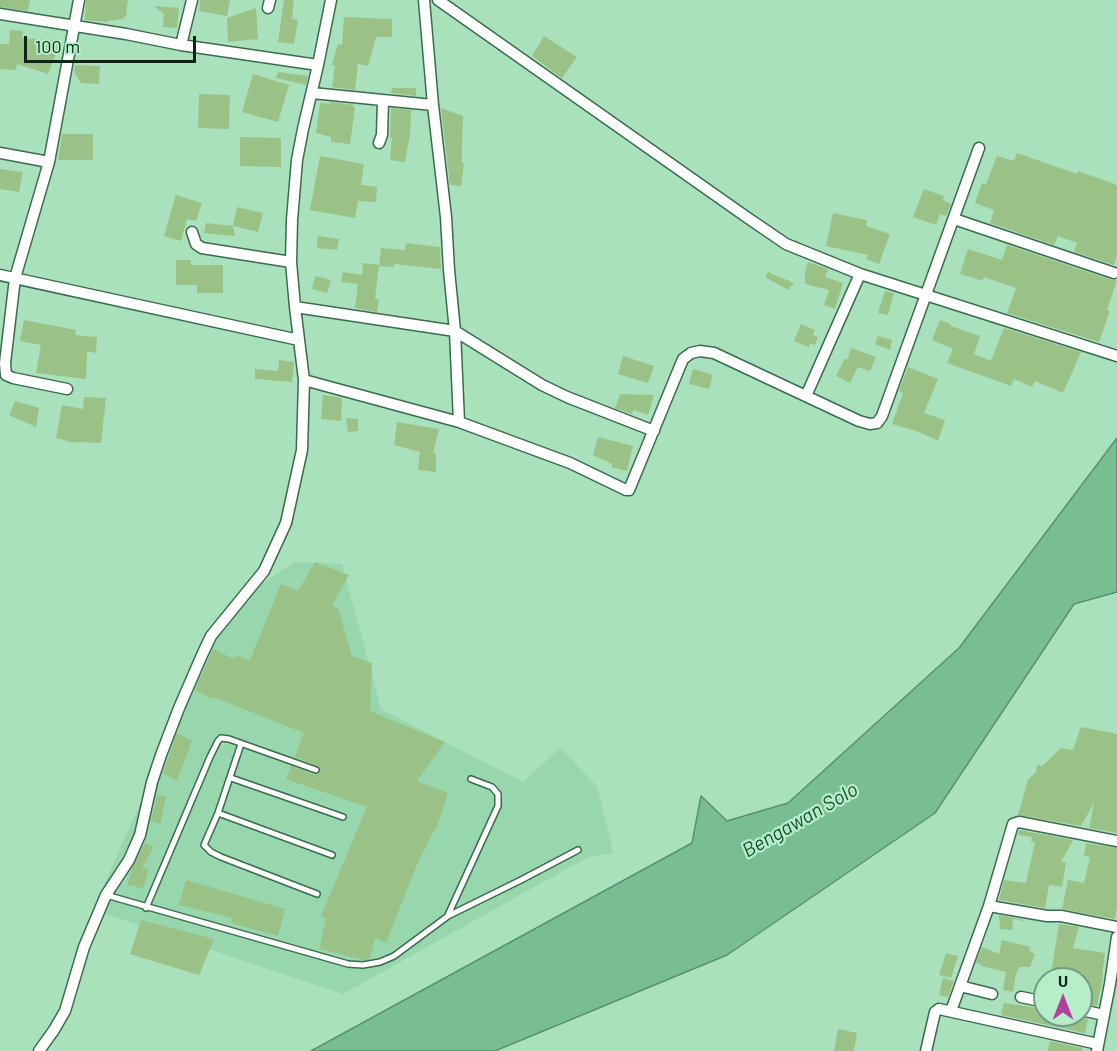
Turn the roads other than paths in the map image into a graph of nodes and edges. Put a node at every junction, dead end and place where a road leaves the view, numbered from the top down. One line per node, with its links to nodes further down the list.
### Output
1 (79, 0): 7 (street)
2 (192, 0): 8 (street)
3 (331, 0): 9 (street)
4 (424, 0): 12 (street)
5 (438, 0): 21 (street)
6 (0, 14): 7 (street)
7 (74, 27): 8 (street); 16 (street)
8 (181, 45): 9 (street)
9 (318, 65): 10 (street)
10 (312, 93): 11 (street); 19 (street)
11 (383, 100): 12 (street); 13 (street)
12 (433, 105): 26 (street)
13 (379, 142)
14 (979, 147): 17 (street)
15 (0, 153): 16 (street)
16 (49, 162): 23 (street)
17 (954, 219): 20 (street); 24 (street)
18 (192, 232): 19 (street)
19 (291, 262): 25 (street)
20 (1114, 273)
21 (860, 274): 24 (street); 31 (street)
22 (0, 275): 23 (street)
23 (15, 278): 27 (street); 30 (street)
24 (927, 295): 28 (street); 31 (street)
25 (295, 307): 26 (street); 27 (street)
26 (455, 331): 32 (street); 33 (street)
27 (299, 340): 29 (street)
28 (1117, 356)
29 (304, 380): 32 (street); 44 (street)
30 (67, 389)
31 (806, 396): 33 (street)
32 (459, 422): 33 (street)
33 (654, 430)
34 (242, 744): 35 (lane); 36 (lane); 46 (lane)
35 (316, 770)
36 (231, 778): 38 (lane); 39 (lane)
37 (471, 778): 47 (lane)
38 (218, 813): 42 (lane); 43 (lane)
39 (343, 817)
40 (1117, 841): 45 (street)
41 (578, 850): 47 (lane)
42 (332, 855)
43 (317, 894)
44 (106, 895): 46 (lane); 59 (street)
45 (989, 906): 48 (street); 51 (street)
46 (146, 908): 47 (lane)
47 (448, 916)
48 (1117, 927)
49 (1117, 938): 50 (street)
50 (1114, 985): 57 (street)
51 (960, 986): 52 (street); 55 (street)
52 (992, 994)
53 (1021, 997): 54 (street)
54 (1033, 1000)
55 (951, 1011): 58 (street); 60 (street)
56 (1093, 1013): 57 (street)
57 (1104, 1015): 58 (street)
58 (1097, 1047)
59 (39, 1051)
60 (926, 1051)

